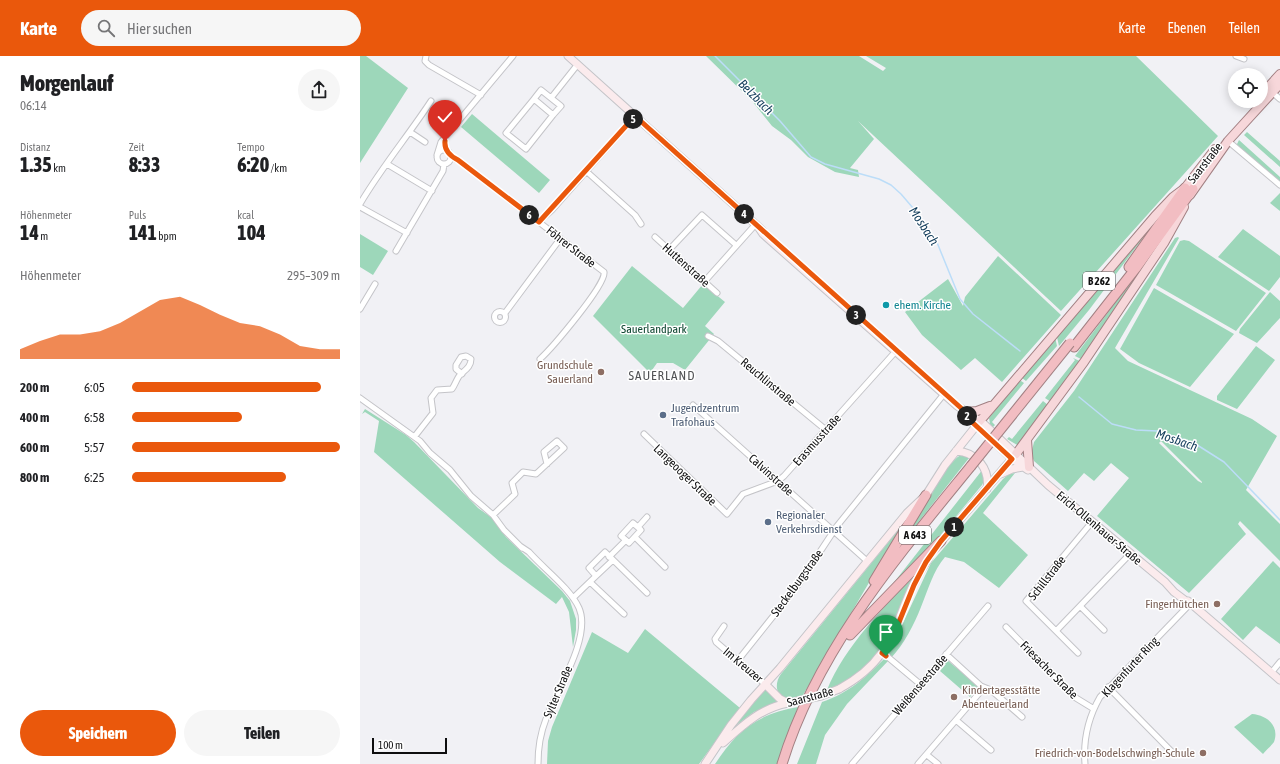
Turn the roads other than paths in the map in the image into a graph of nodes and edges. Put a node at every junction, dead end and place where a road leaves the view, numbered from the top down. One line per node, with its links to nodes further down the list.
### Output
1 (426, 56): 11 (street)
2 (513, 56): 11 (street)
3 (568, 56): 6 (main road, Erich-Ollenhauer-Straße)
4 (1236, 56): 5 (street)
5 (1244, 59)
6 (578, 64): 12 (street); 18 (main road, Erich-Ollenhauer-Straße)
7 (1280, 74): 9 (main road)
8 (1280, 84): 10 (main road, B 262)
9 (1268, 87)
10 (1272, 92): 14 (street); 21 (main road, B 262)
11 (481, 95): 20 (street)
12 (551, 98): 13 (street); 17 (street)
13 (534, 99): 17 (street); 17 (street)
14 (1280, 99)
15 (431, 101): 19 (street)
16 (1251, 108): 21 (main road, B 262)
17 (554, 115)
18 (635, 116): 28 (street); 36 (main road, Erich-Ollenhauer-Straße)
19 (410, 132): 22 (street); 26 (street)
20 (445, 138): 23 (street); 24 (street)
21 (1226, 140): 29 (street); 30 (main road, Saarstraße / B 262)
22 (425, 142)
23 (446, 150): 24 (street); 25 (street, Föhrer Straße)
24 (437, 155): 27 (street)
25 (451, 157): 27 (street); 34 (street, Föhrer Straße)
26 (387, 164): 31 (street); 32 (street)
27 (444, 164): 31 (street)
28 (586, 171): 34 (street); 35 (street)
29 (1280, 185)
30 (1189, 188): 33 (highway, B 262); 40 (highway, B 262); 57 (main road, B 262); 65 (main road, B 262)
31 (432, 191): 37 (street)
32 (360, 205): 37 (street)
33 (1166, 215): 50 (highway, A 643)
34 (539, 222): 39 (street, Föhrer Straße)
35 (641, 224)
36 (757, 226): 41 (street); 51 (main road, Erich-Ollenhauer-Straße)
37 (407, 233): 43 (street)
38 (655, 237): 42 (street, Huttenstraße)
39 (560, 239): 48 (street); 52 (street, Föhrer Straße)
40 (1154, 243): 50 (highway, A 643)
41 (736, 245): 42 (street); 44 (street)
42 (669, 250): 44 (street, Huttenstraße)
43 (396, 251)
44 (704, 282): 46 (street, Huttenstraße)
45 (375, 284): 47 (street)
46 (717, 293)
47 (360, 309)
48 (505, 313)
49 (708, 336): 62 (street, Reuchlinstraße)
50 (1072, 345): 69 (highway, A 643, bridge)
51 (896, 351): 54 (main road, Erich-Ollenhauer-Straße); 62 (street, Erasmusstraße)
52 (540, 359)
53 (462, 374): 64 (street)
54 (944, 394): 60 (main road, Erich-Ollenhauer-Straße); 80 (street, Steckelburgstraße)
55 (360, 398): 59 (street, Sylter Straße)
56 (360, 402): 59 (street, Sylter Straße)
57 (996, 402): 60 (main road, B 262); 61 (main road, B 262)
58 (693, 405): 72 (street, Calvinstraße)
59 (370, 407): 64 (street, Sylter Straße)
60 (963, 410): 61 (main road, Erich-Ollenhauer-Straße)
61 (978, 423): 66 (main road, Saarstraße); 67 (main road, Erich-Ollenhauer-Straße)
62 (826, 430): 72 (street, Erasmusstraße)
63 (644, 434): 75 (street, Langeooger Straße)
64 (415, 436): 76 (street, Sylter Straße)
65 (1027, 440): 67 (main road, B 262); 70 (main road)
66 (956, 451): 73 (main road); 74 (main road, Saarstraße)
67 (1014, 456): 70 (main road, Erich-Ollenhauer-Straße); 71 (main road, Saarstraße)
68 (547, 464): 68 (street); 76 (street)
69 (973, 468): 93 (highway, A 643); 101 (highway, A 643)
70 (1028, 469): 71 (main road); 78 (main road, Erich-Ollenhauer-Straße)
71 (999, 475): 73 (main road, Saarstraße)
72 (778, 481): 75 (street, Erasmusstraße); 80 (street, Calvinstraße)
73 (987, 489): 83 (main road, Saarstraße)
74 (926, 495): 86 (main road, Saarstraße); 93 (highway)
75 (727, 514)
76 (493, 515): 91 (street, Sylter Straße)
77 (647, 518): 79 (street)
78 (1092, 522): 84 (main road, Erich-Ollenhauer-Straße); 100 (street, Schillstraße)
79 (638, 527): 81 (street); 82 (street)
80 (834, 532): 86 (street, Calvinstraße); 105 (street, Steckelburgstraße)
81 (635, 537): 82 (street); 87 (street)
82 (626, 540): 85 (street)
83 (941, 541): 101 (highway); 102 (main road, Saarstraße)
84 (1130, 554): 92 (main road, Erich-Ollenhauer-Straße); 95 (street)
85 (611, 558): 88 (street); 88 (street); 90 (street)
86 (868, 561): 107 (main road, Saarstraße)
87 (665, 567)
88 (596, 576): 89 (street)
89 (590, 582): 91 (street); 96 (street)
90 (647, 593)
91 (573, 598): 123 (street, Sylter Straße)
92 (1190, 604): 108 (main road, Erich-Ollenhauer-Straße); 113 (street, Klagenfurter Ring)
93 (862, 606): 125 (highway, A 643)
94 (988, 606): 104 (street, Weißenseestraße)
95 (1081, 607): 99 (street); 100 (street)
96 (624, 614)
97 (724, 626): 105 (street, Im Kreuzer)
98 (1006, 627): 116 (street, Friesacher Straße)
99 (1104, 630)
100 (1056, 631): 103 (street, Schillstraße)
101 (850, 635): 126 (highway, A 643)
102 (882, 653): 111 (street); 115 (main road, Saarstraße, bridge)
103 (1078, 653)
104 (946, 654): 111 (street, Weißenseestraße); 112 (street)
105 (738, 659): 110 (street, Im Kreuzer)
106 (1280, 662): 108 (street)
107 (780, 668): 110 (main road, Saarstraße); 114 (main road)
108 (1271, 673): 109 (main road, Erich-Ollenhauer-Straße)
109 (1280, 680)
110 (766, 684): 114 (main road); 120 (main road, Saarstraße)
111 (920, 684): 127 (street, Weißenseestraße)
112 (981, 686): 117 (street); 118 (street)
113 (1108, 687): 116 (street, Klagenfurter Ring); 121 (street)
114 (773, 692): 115 (main road)
115 (788, 703): 120 (main road, Saarstraße)
116 (1094, 709): 130 (street, Klagenfurter Ring)
117 (1022, 717)
118 (956, 720): 119 (street); 122 (street)
119 (991, 750)
120 (714, 751): 124 (main road, Saarstraße)
121 (1172, 752)
122 (927, 755): 128 (street); 129 (street)
123 (538, 764)
124 (705, 764)
125 (782, 764)
126 (789, 764)
127 (852, 764)
128 (918, 764)
129 (938, 764)
130 (1085, 764)

